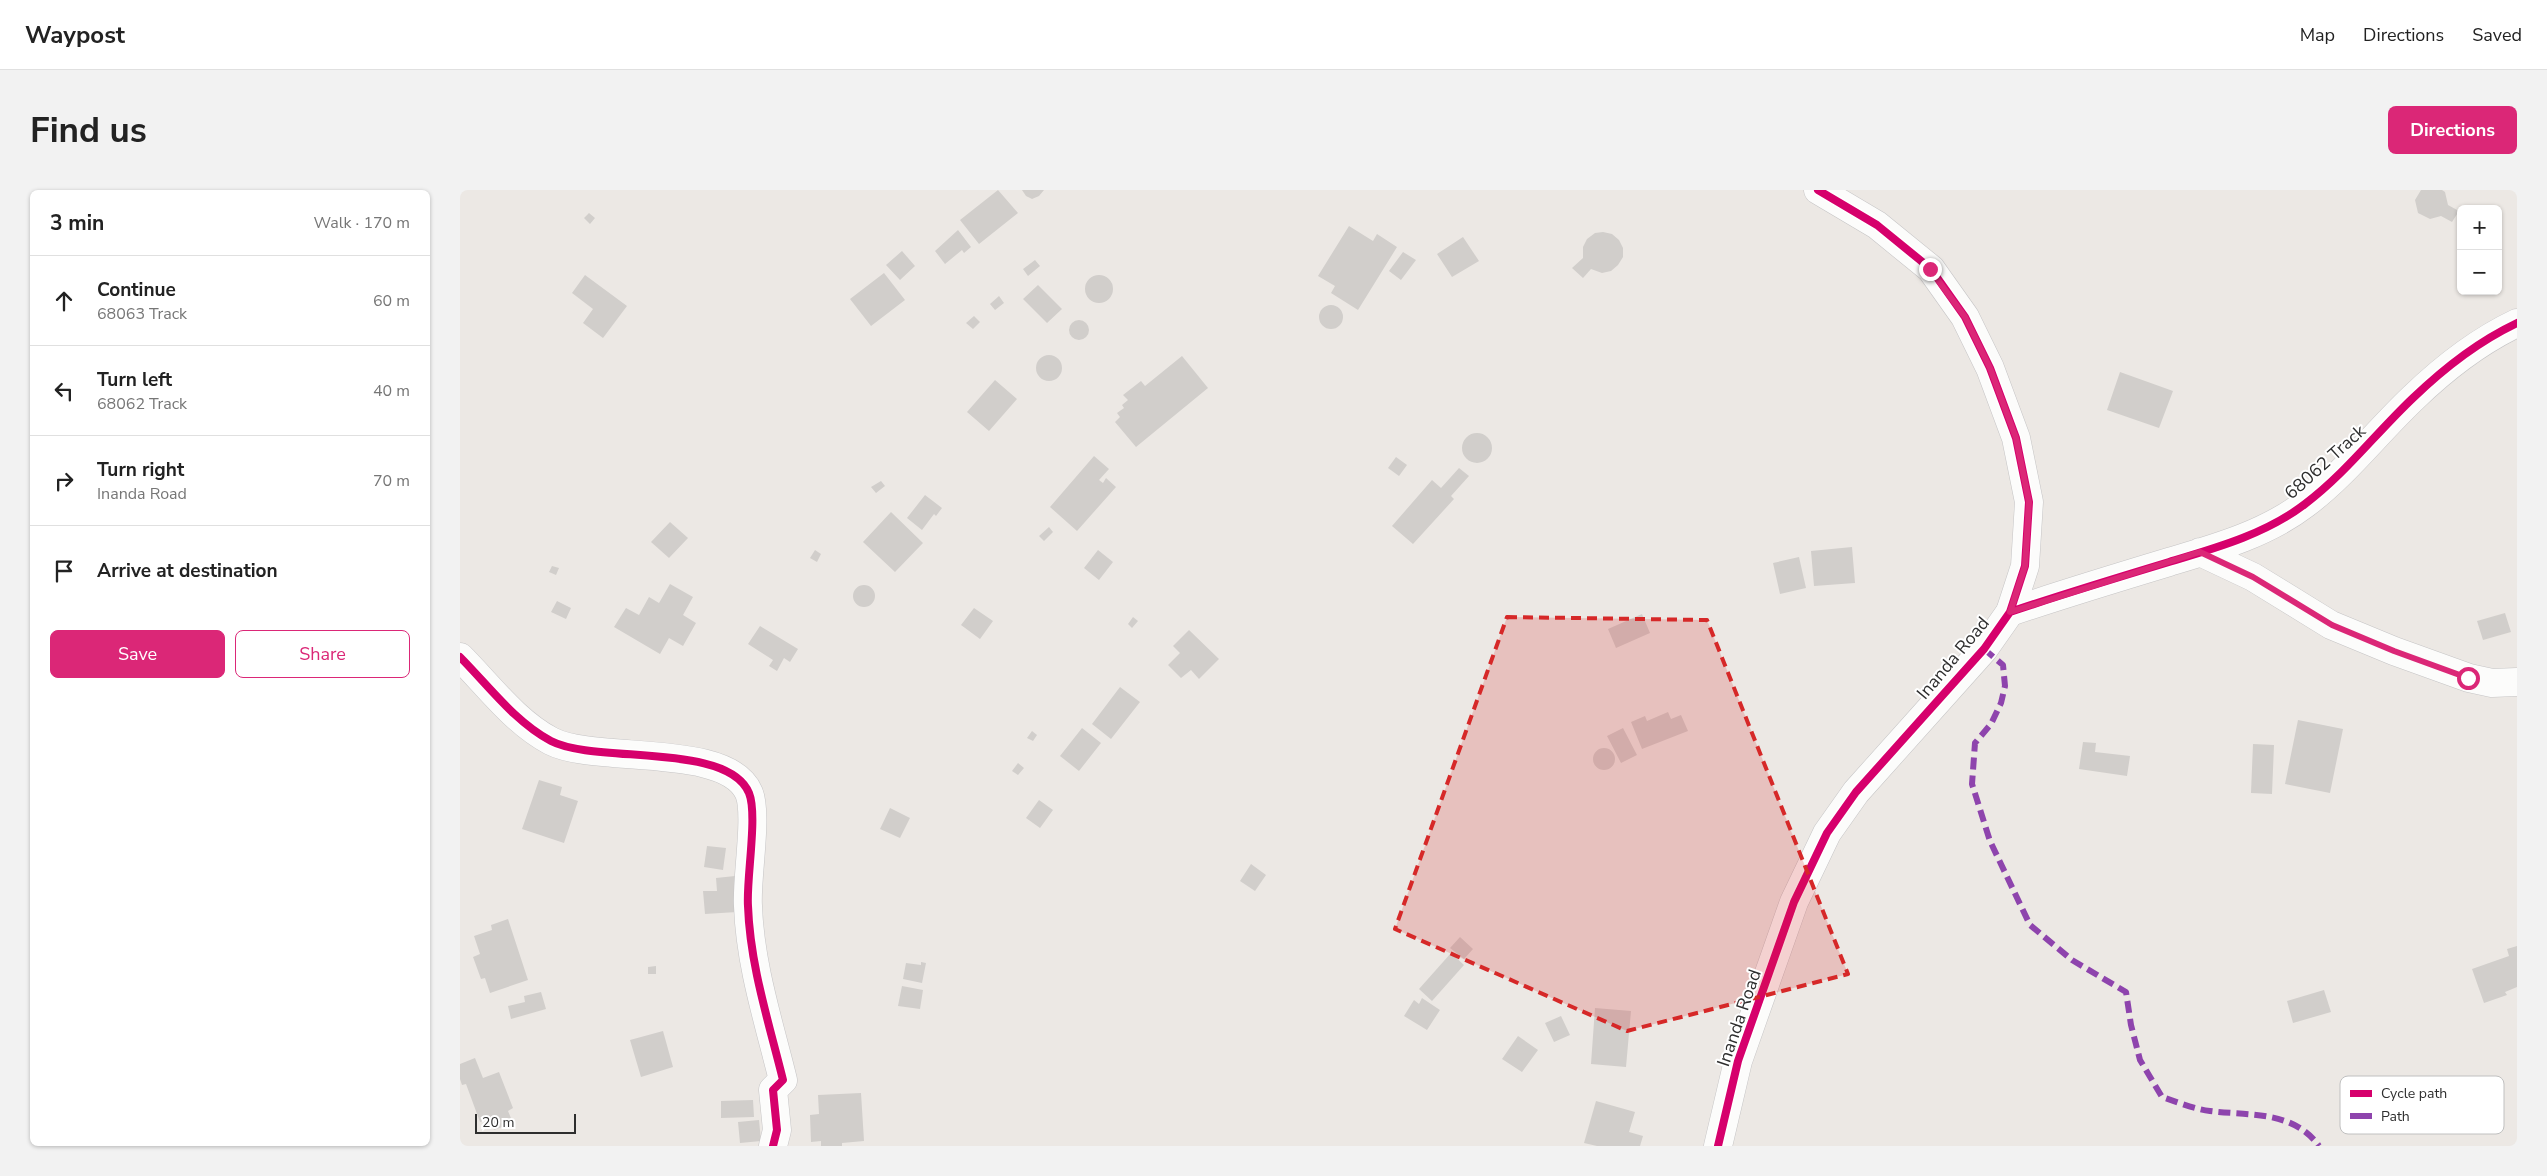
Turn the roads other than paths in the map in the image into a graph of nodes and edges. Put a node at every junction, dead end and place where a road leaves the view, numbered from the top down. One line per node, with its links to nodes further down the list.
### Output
1 (1818, 190): 4 (street, Inanda Road)
2 (2517, 323): 3 (street, 68062 Track)
3 (2200, 552): 4 (street, 68062 Track); 6 (street)
4 (2010, 612): 8 (street, Inanda Road)
5 (460, 657): 7 (street)
6 (2517, 682)
7 (773, 1146)
8 (1718, 1146)

